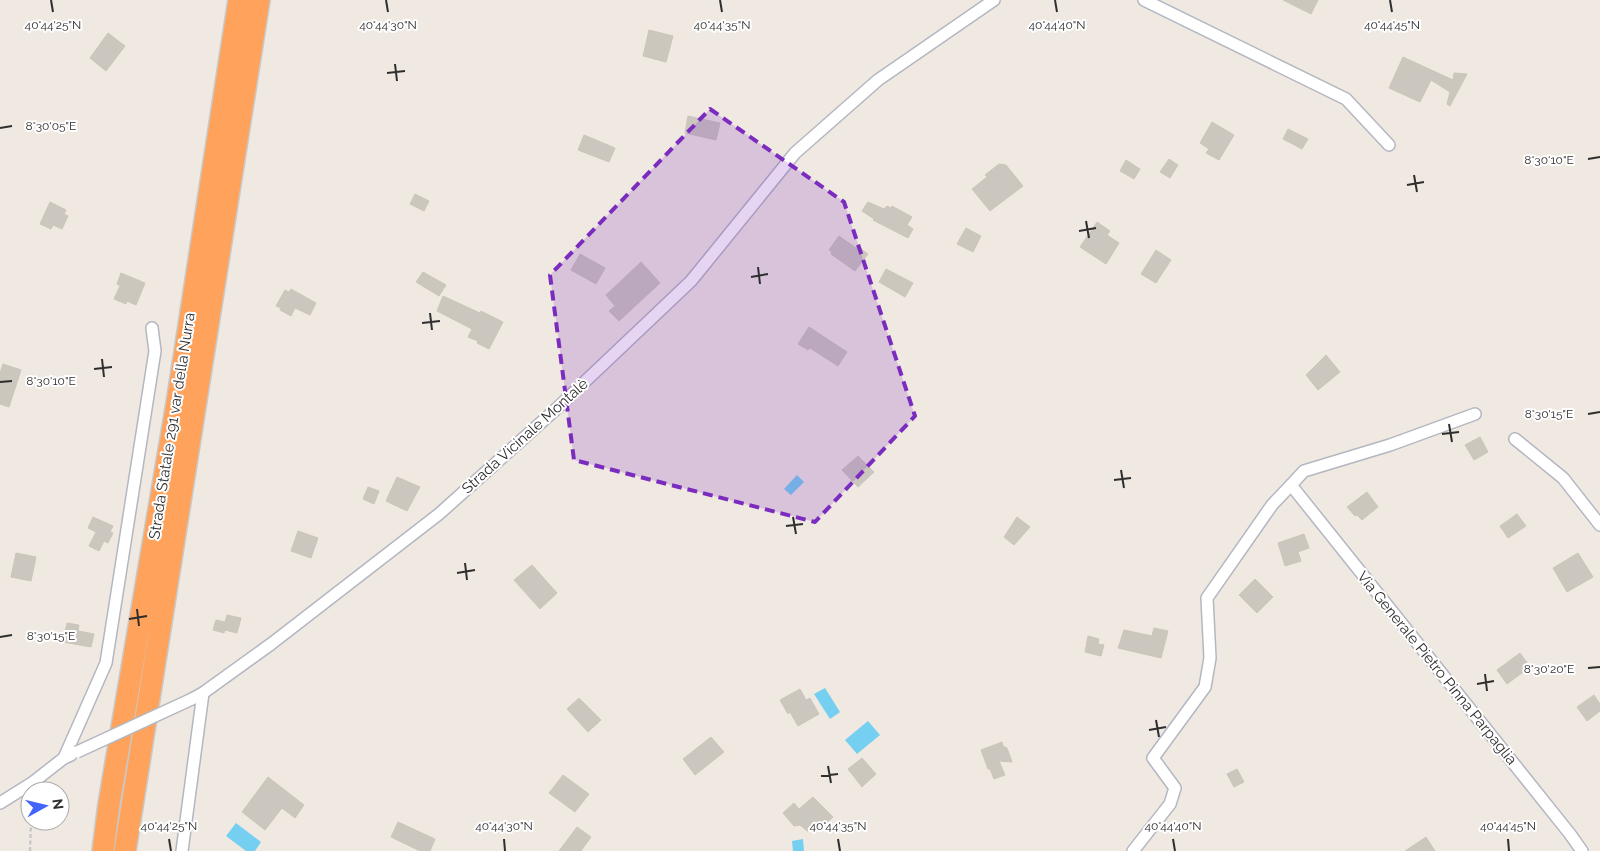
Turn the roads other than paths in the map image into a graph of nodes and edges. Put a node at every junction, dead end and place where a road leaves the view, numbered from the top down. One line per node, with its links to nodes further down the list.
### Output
1 (239, 0): 14 (highway, Strada Statale 291 var della Nurra)
2 (259, 0): 15 (highway, Strada Statale 291 var della Nurra)
3 (994, 0): 11 (street, Strada Vicinale Montalè)
4 (1144, 0): 5 (street)
5 (1389, 145)
6 (152, 328): 12 (street)
7 (1475, 414): 9 (street)
8 (1515, 439): 10 (street)
9 (1291, 485): 17 (street); 18 (street, Via Generale Pietro Pinna Parpaglia)
10 (1600, 524)
11 (203, 693): 12 (street, Strada Vicinale Montalè, bridge); 16 (street)
12 (64, 758): 13 (street, Strada Vicinale Montalè)
13 (0, 803)
14 (103, 851)
15 (125, 851)
16 (182, 851)
17 (1133, 851)
18 (1582, 851)

